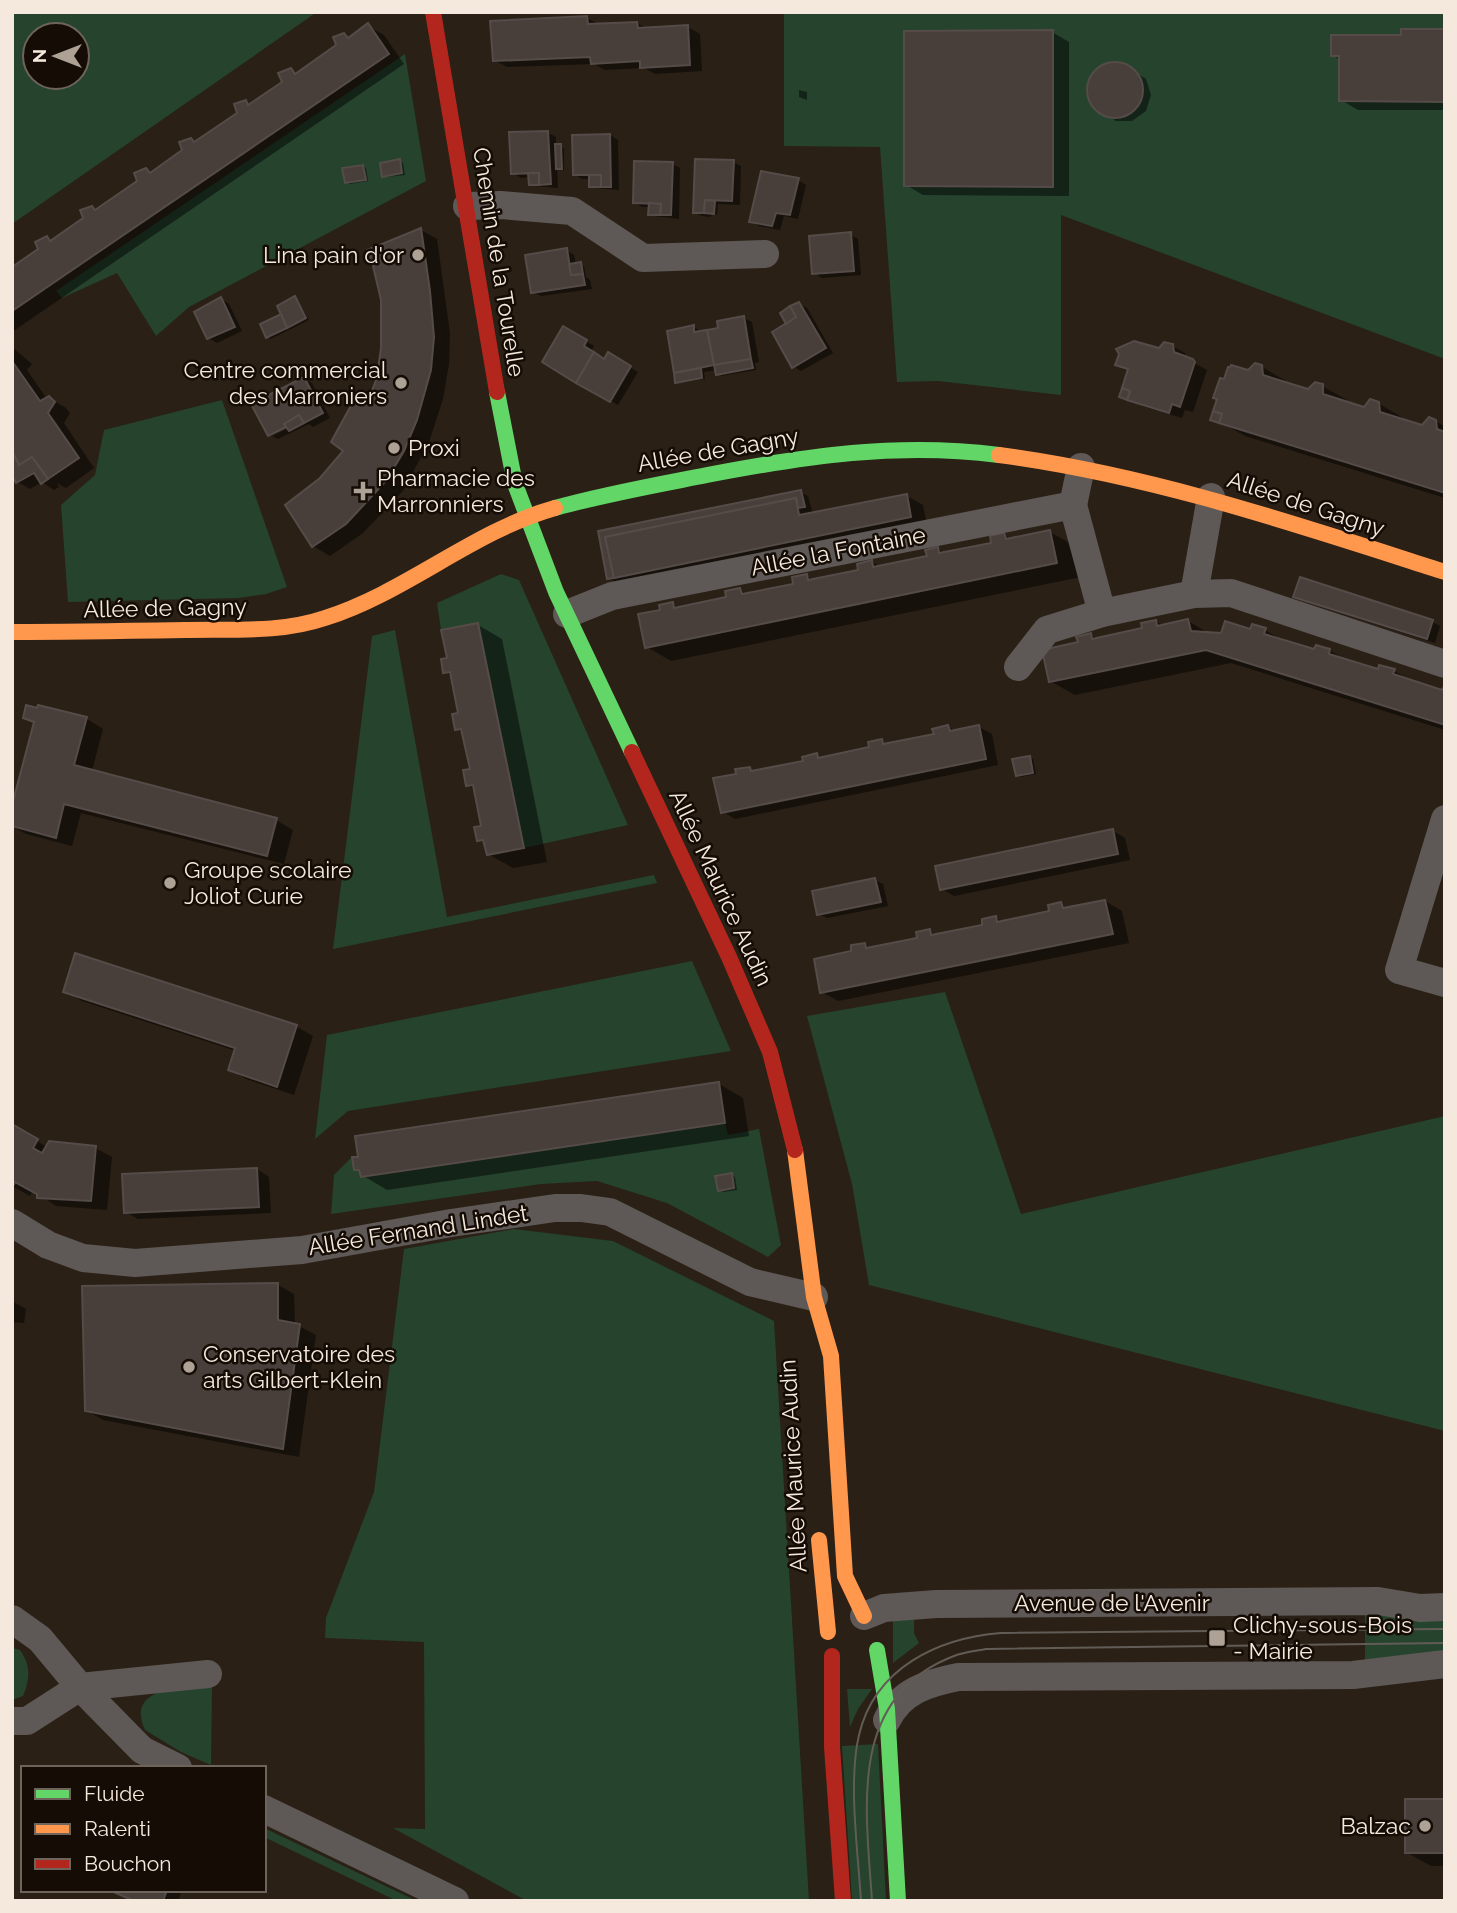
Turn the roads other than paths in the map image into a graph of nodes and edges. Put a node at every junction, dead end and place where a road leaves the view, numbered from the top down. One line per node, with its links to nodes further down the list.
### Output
1 (433, 12): 2 (street, Chemin de la Tourelle)
2 (467, 206): 3 (street); 7 (street, Chemin de la Tourelle)
3 (765, 254)
4 (1081, 467): 5 (street, Allée de Gagny); 6 (street); 7 (street, Allée de Gagny)
5 (1211, 497): 8 (street, Allée de Gagny); 9 (street)
6 (1073, 505): 10 (street); 11 (street, Allée la Fontaine)
7 (526, 517): 11 (street, Allée Maurice Audin); 12 (street, Allée de Gagny)
8 (1445, 572)
9 (1195, 594): 10 (street); 13 (street)
10 (1102, 613): 14 (street)
11 (567, 614): 18 (street, Allée Maurice Audin)
12 (12, 632)
13 (1445, 664)
14 (1018, 667)
15 (1445, 819): 16 (street)
16 (1445, 983)
17 (12, 1223): 18 (street, Allée Fernand Lindet)
18 (814, 1297): 19 (street, Allée Maurice Audin); 22 (street, Allée Maurice Audin)
19 (809, 1345)
20 (818, 1522): 24 (street, Allée Maurice Audin)
21 (1445, 1608): 22 (street, Avenue de l'Avenir)
22 (864, 1616): 24 (street); 25 (street)
23 (12, 1619): 28 (street)
24 (828, 1632): 25 (street)
25 (861, 1662): 29 (street); 30 (street); 35 (street)
26 (1445, 1664): 29 (street)
27 (208, 1674): 28 (street)
28 (80, 1687): 31 (street); 32 (street)
29 (919, 1688): 30 (street)
30 (887, 1720): 36 (street)
31 (12, 1721)
32 (174, 1766)
33 (266, 1810): 34 (street)
34 (455, 1901)
35 (843, 1901)
36 (898, 1901)

